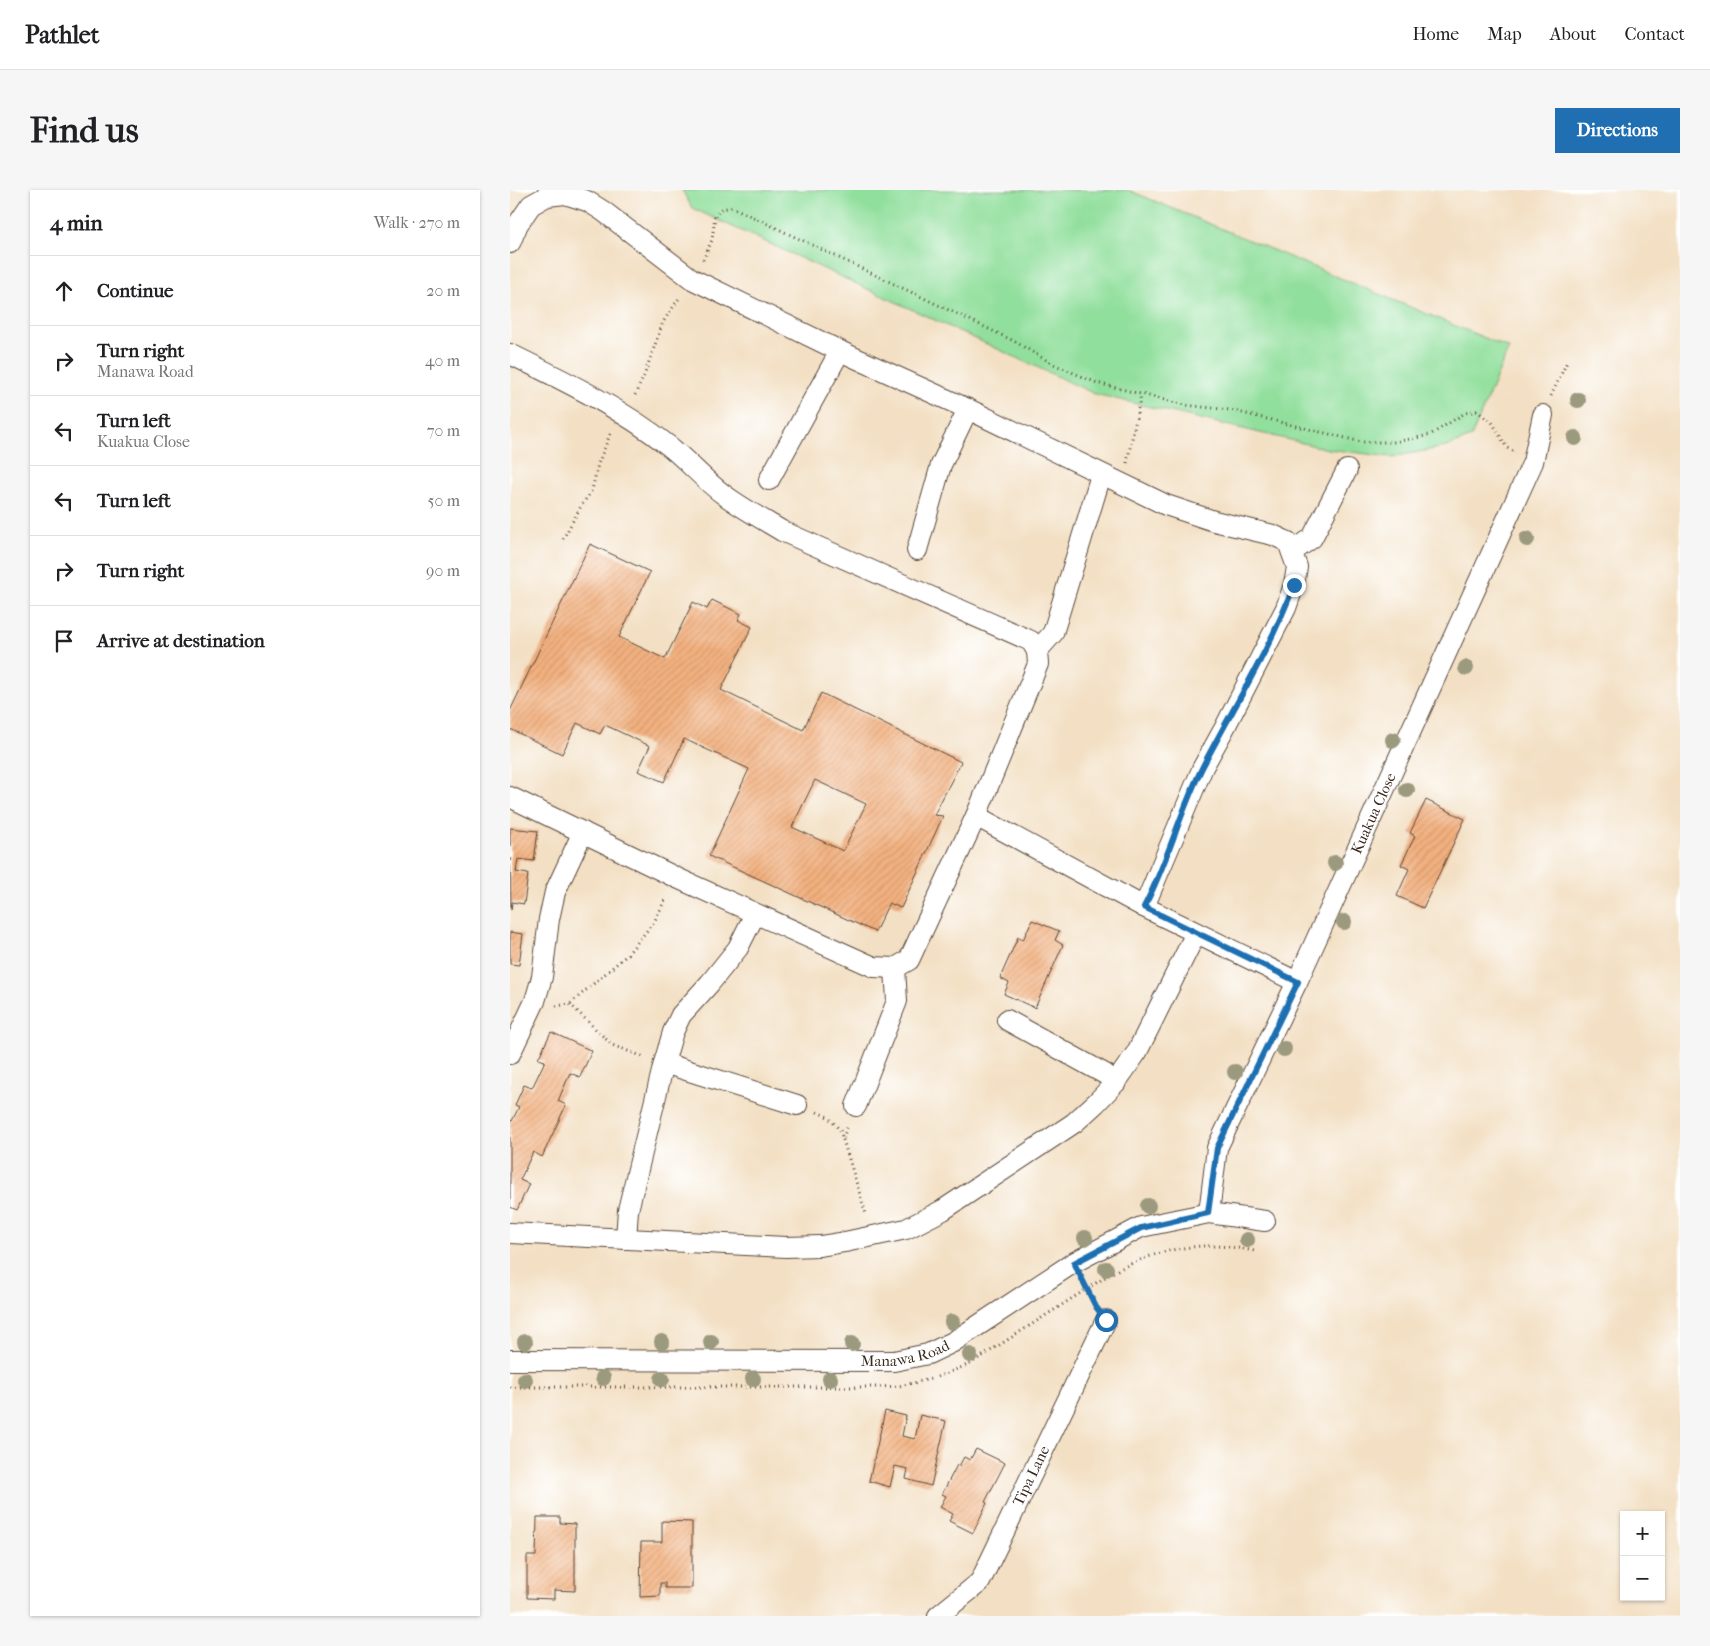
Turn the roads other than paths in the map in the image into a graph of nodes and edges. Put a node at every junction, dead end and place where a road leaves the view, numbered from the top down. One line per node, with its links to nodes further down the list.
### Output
1 (510, 243): 2 (street)
2 (840, 351): 4 (street); 8 (street)
3 (510, 354): 11 (street)
4 (968, 409): 7 (street); 9 (street)
5 (1543, 415): 19 (street, Kuakua Close)
6 (1347, 470): 10 (street)
7 (1101, 475): 10 (street); 11 (street)
8 (769, 480)
9 (917, 550)
10 (1292, 552): 15 (street)
11 (1037, 651): 13 (street)
12 (510, 797): 14 (street)
13 (976, 816): 15 (street); 18 (street)
14 (583, 832): 16 (street); 21 (street)
15 (1144, 907): 17 (street)
16 (756, 914): 18 (street); 22 (street)
17 (1196, 933): 19 (street); 23 (street)
18 (895, 968): 25 (street)
19 (1298, 982): 26 (street, Kuakua Close)
20 (1007, 1020): 23 (street)
21 (510, 1054)
22 (664, 1063): 24 (street); 29 (street)
23 (1116, 1082): 29 (street)
24 (797, 1105)
25 (856, 1106)
26 (1208, 1213): 27 (street, Manawa Road); 31 (street, Manawa Road)
27 (1265, 1221)
28 (510, 1234): 29 (street)
29 (626, 1239)
30 (1106, 1320): 32 (street, Tipa Lane)
31 (510, 1360)
32 (938, 1616)

